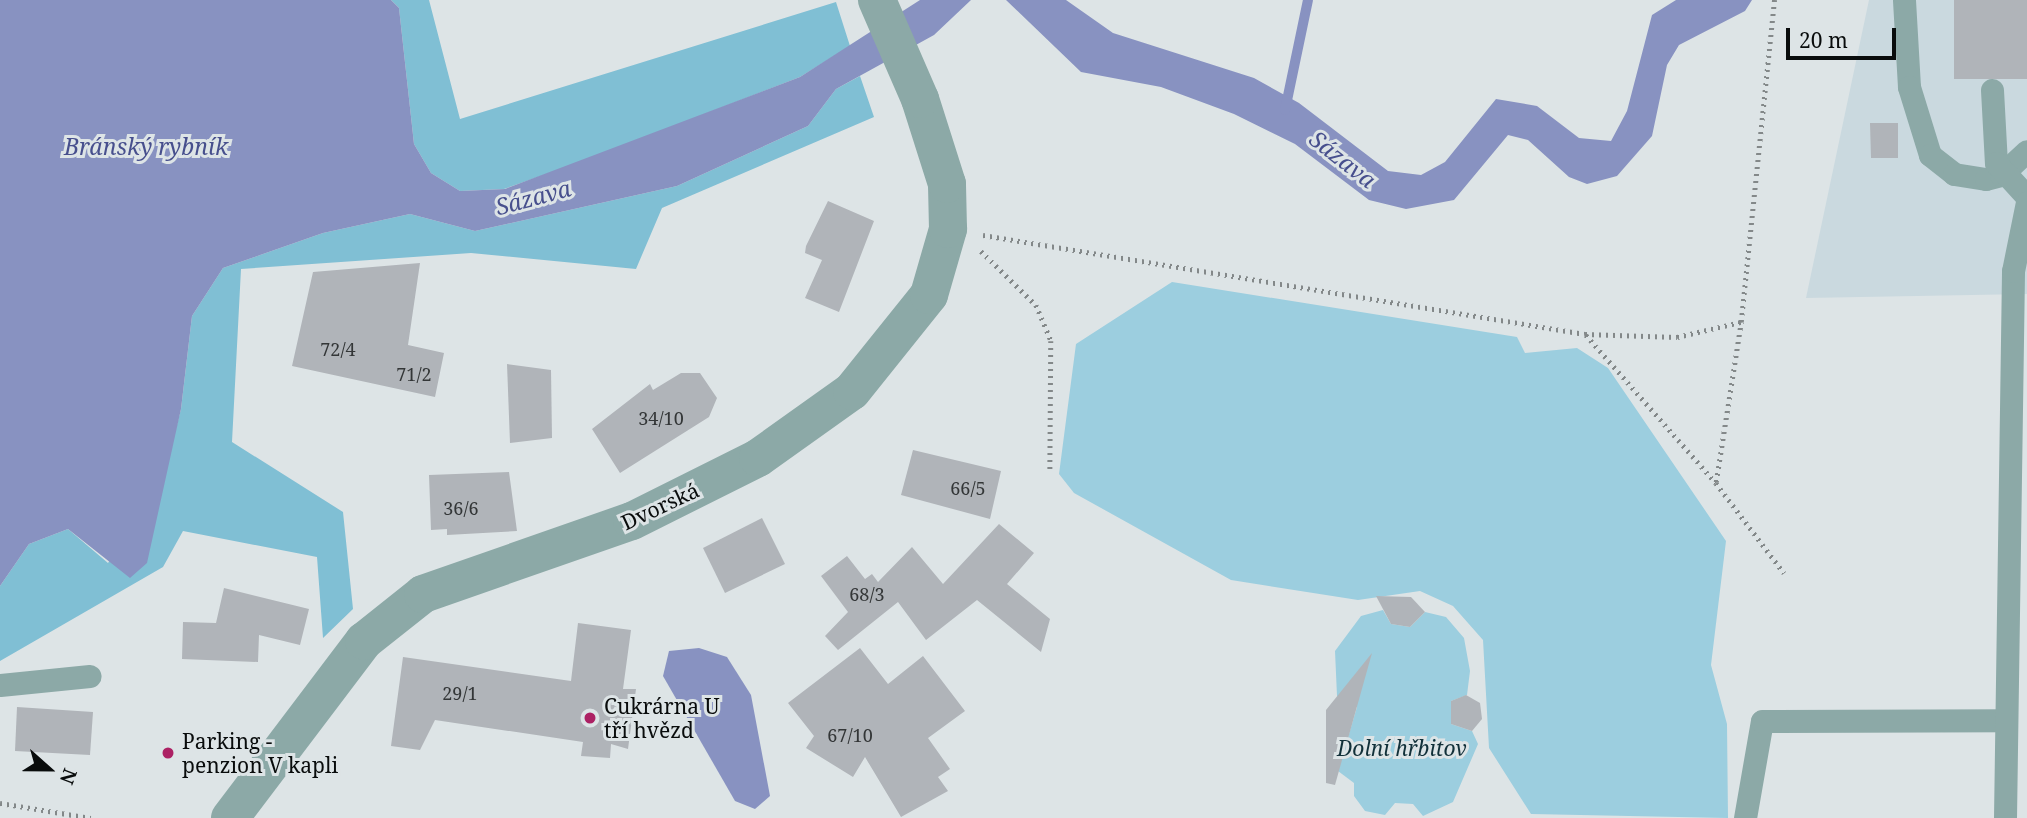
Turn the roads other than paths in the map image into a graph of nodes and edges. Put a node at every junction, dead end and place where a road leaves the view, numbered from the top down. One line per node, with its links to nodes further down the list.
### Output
1 (877, 0): 11 (street, Dvorská)
2 (1904, 0): 5 (lane)
3 (1992, 90): 5 (lane)
4 (2027, 151): 5 (lane)
5 (2001, 175): 6 (lane)
6 (2027, 200): 7 (lane)
7 (2018, 627): 10 (lane)
8 (90, 676): 9 (lane)
9 (0, 684)
10 (2007, 720): 12 (lane); 13 (lane)
11 (230, 818)
12 (1745, 818)
13 (2005, 818)

